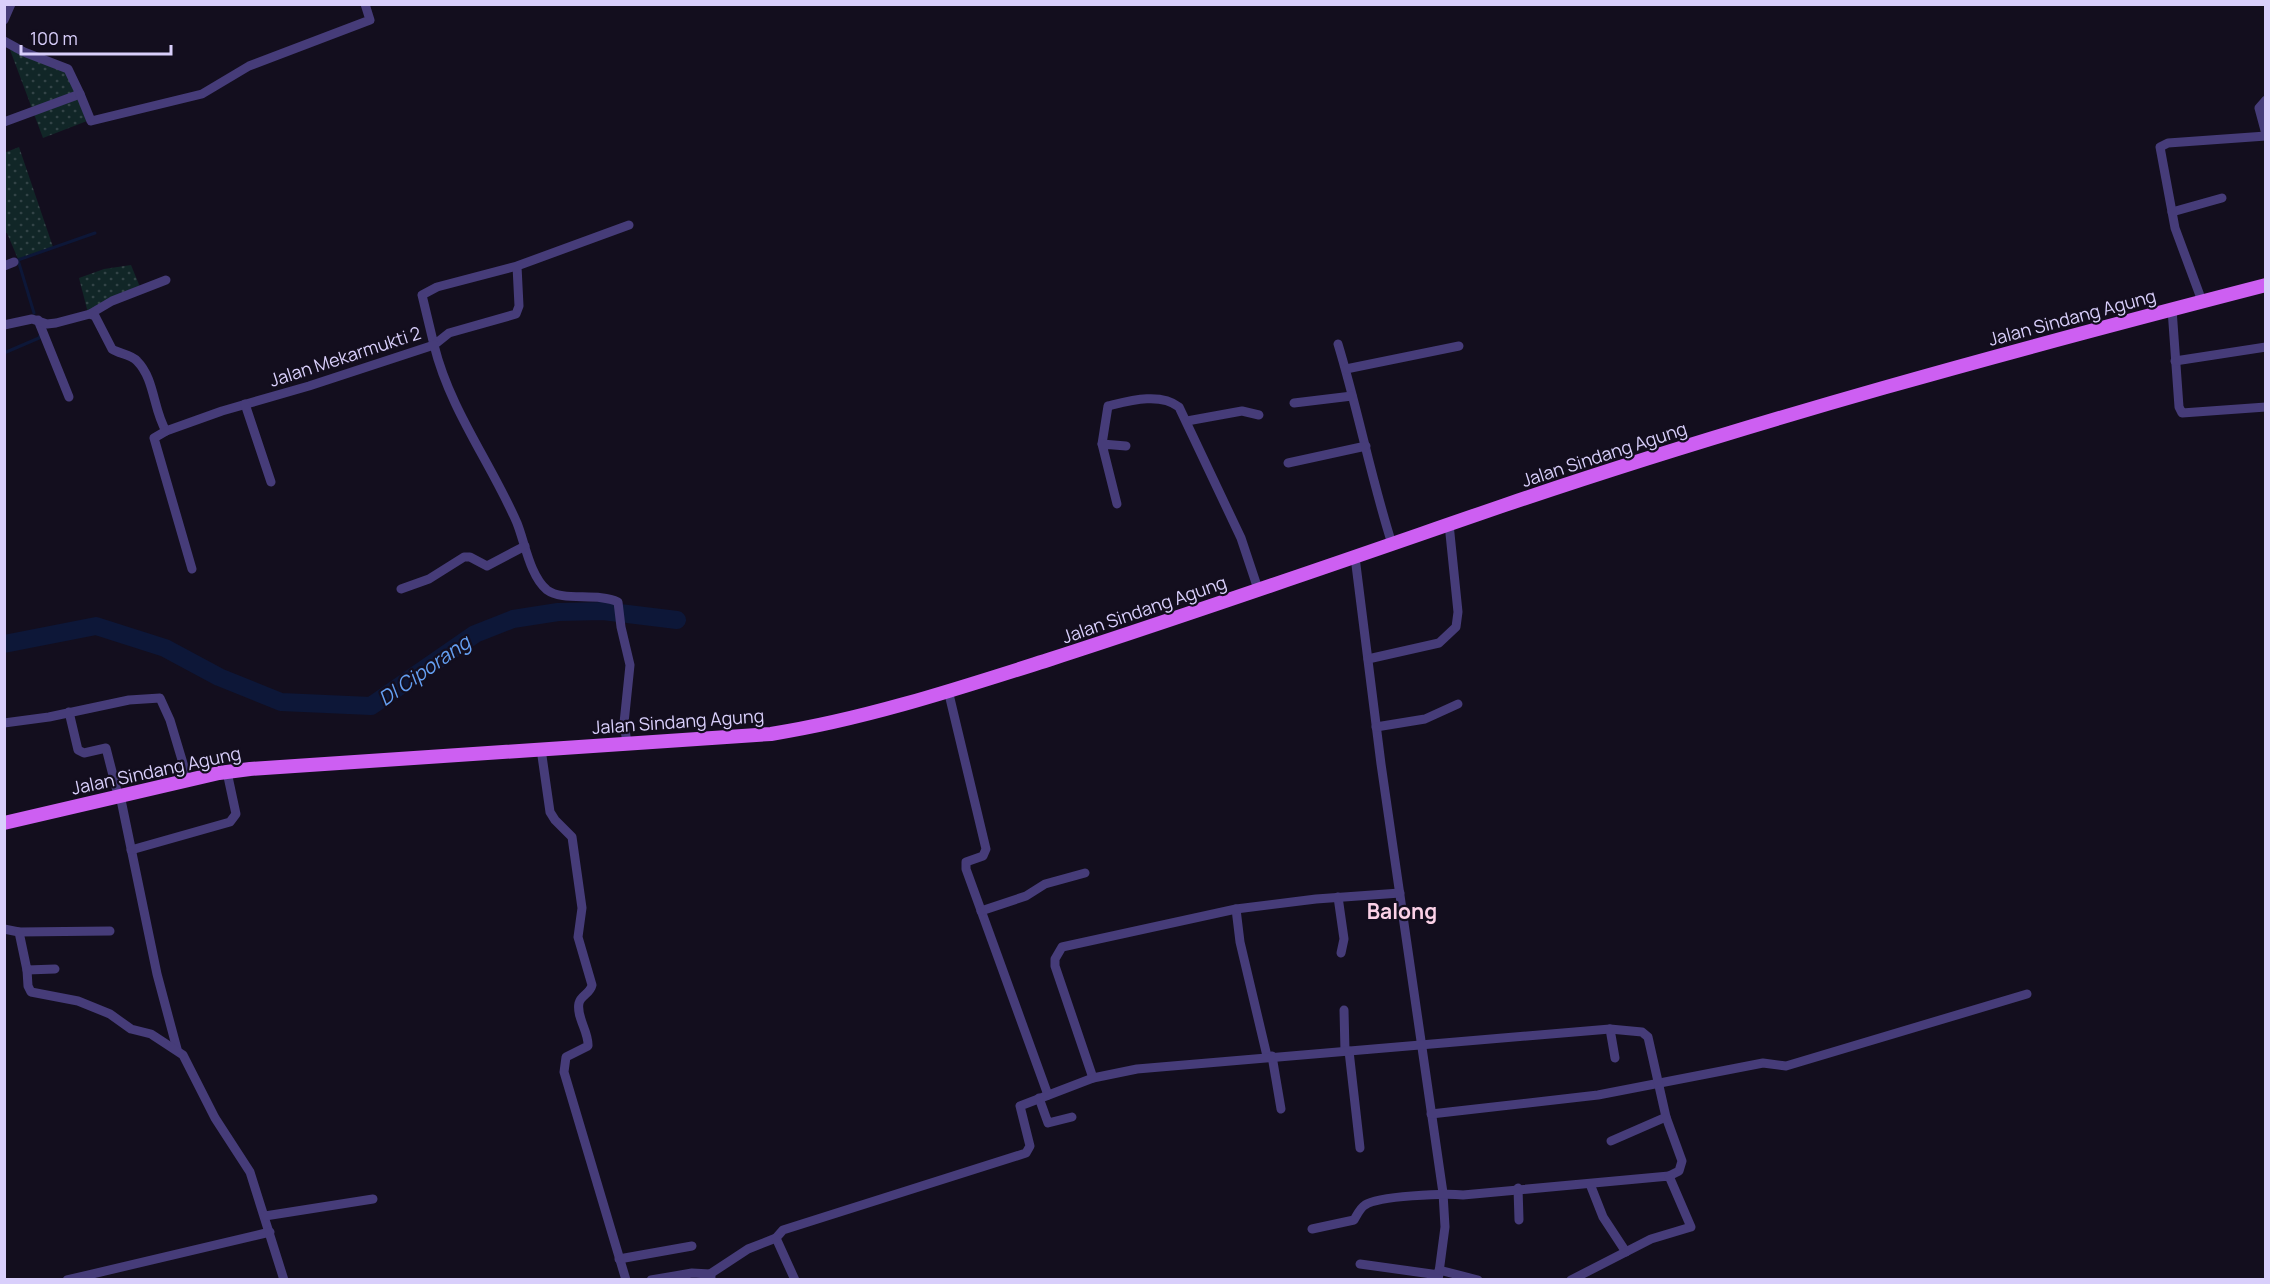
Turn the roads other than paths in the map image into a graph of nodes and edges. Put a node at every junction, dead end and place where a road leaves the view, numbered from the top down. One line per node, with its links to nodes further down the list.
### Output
1 (10, 4): 3 (street)
2 (364, 4): 5 (street)
3 (4, 20)
4 (4, 41): 5 (street)
5 (80, 94): 7 (street)
6 (2265, 100): 8 (street)
7 (4, 122)
8 (2265, 135): 10 (street)
9 (2222, 198): 10 (street)
10 (2172, 212): 15 (street)
11 (629, 225): 12 (street)
12 (517, 266): 21 (street); 21 (street)
13 (166, 280): 17 (street)
14 (2265, 285): 15 (main road, Jalan Sindang Agung)
15 (2202, 301): 16 (main road, Jalan Sindang Agung)
16 (2172, 309): 24 (street); 40 (main road, Jalan Sindang Agung)
17 (90, 314): 18 (street); 33 (street)
18 (38, 320): 19 (street); 27 (street)
19 (4, 325)
20 (1338, 344): 25 (street)
21 (434, 345): 29 (street, Jalan Mekarmukti 2); 42 (street, Jalan Mekarmukti 2)
22 (1459, 346): 25 (street)
23 (2265, 347): 24 (street)
24 (2175, 361): 30 (street)
25 (1346, 369): 26 (street)
26 (1352, 396): 28 (street); 36 (street)
27 (69, 397)
28 (1294, 403)
29 (245, 404): 33 (street, Jalan Mekarmukti 2); 38 (street)
30 (2265, 407)
31 (1259, 415): 32 (street)
32 (1186, 421): 34 (street); 46 (street)
33 (166, 431): 44 (street)
34 (1102, 444): 35 (street); 39 (street)
35 (1126, 446)
36 (1366, 446): 37 (street); 41 (street)
37 (1288, 463)
38 (271, 482)
39 (1117, 504)
40 (1449, 524): 41 (main road, Jalan Sindang Agung); 47 (street)
41 (1392, 544): 43 (main road, Jalan Sindang Agung)
42 (525, 546): 45 (street); 53 (street, Jalan Mekarmukti 2)
43 (1355, 557): 46 (main road, Jalan Sindang Agung); 47 (street)
44 (192, 569)
45 (401, 589)
46 (1258, 589): 48 (main road, Jalan Sindang Agung)
47 (1368, 659): 52 (street)
48 (948, 690): 53 (main road, Jalan Sindang Agung); 64 (street)
49 (1458, 704): 52 (street)
50 (69, 712): 51 (street); 56 (street); 57 (street)
51 (4, 723)
52 (1377, 727): 61 (street)
53 (627, 743): 54 (main road, Jalan Sindang Agung)
54 (541, 748): 55 (main road, Jalan Sindang Agung); 100 (street)
55 (227, 771): 56 (main road, Jalan Sindang Agung); 59 (street)
56 (188, 780): 57 (main road, Jalan Sindang Agung)
57 (119, 795): 58 (main road, Jalan Sindang Agung); 59 (street)
58 (4, 823)
59 (131, 850): 75 (street)
60 (1085, 873): 64 (street)
61 (1400, 893): 62 (street); 74 (street)
62 (1338, 897): 63 (street); 68 (street)
63 (1236, 909): 77 (street); 79 (street)
64 (981, 911): 81 (street)
65 (4, 929): 67 (street)
66 (110, 931): 67 (street)
67 (19, 932): 70 (street)
68 (1341, 953)
69 (55, 969): 70 (street)
70 (27, 970): 75 (street)
71 (2027, 994): 80 (street)
72 (1344, 1010): 76 (street)
73 (1610, 1029): 74 (street); 78 (street); 80 (street)
74 (1422, 1046): 76 (street); 83 (street)
75 (177, 1049): 93 (street)
76 (1347, 1051): 77 (street); 87 (street)
77 (1270, 1056): 79 (street); 82 (street)
78 (1615, 1058)
79 (1093, 1078): 81 (street)
80 (1659, 1084): 83 (street); 85 (street)
81 (1044, 1097): 84 (street); 97 (street)
82 (1281, 1109)
83 (1431, 1114): 91 (street)
84 (1072, 1117)
85 (1666, 1117): 86 (street); 88 (street)
86 (1611, 1141)
87 (1360, 1148)
88 (1669, 1176): 89 (street); 99 (street)
89 (1590, 1184): 90 (street); 99 (street)
90 (1518, 1188): 91 (street); 94 (street)
91 (1443, 1193): 95 (street); 102 (street)
92 (373, 1199): 93 (street)
93 (265, 1216): 96 (street)
94 (1519, 1220)
95 (1312, 1228)
96 (270, 1232): 104 (street); 105 (street)
97 (776, 1238): 103 (street); 108 (street)
98 (692, 1246): 100 (street)
99 (1626, 1252): 110 (street)
100 (619, 1259): 106 (street)
101 (1360, 1264): 102 (street)
102 (1439, 1275): 109 (street)
103 (711, 1276): 107 (street)
104 (67, 1280)
105 (284, 1280)
106 (626, 1280)
107 (651, 1280)
108 (795, 1280)
109 (1478, 1280)
110 (1571, 1280)

